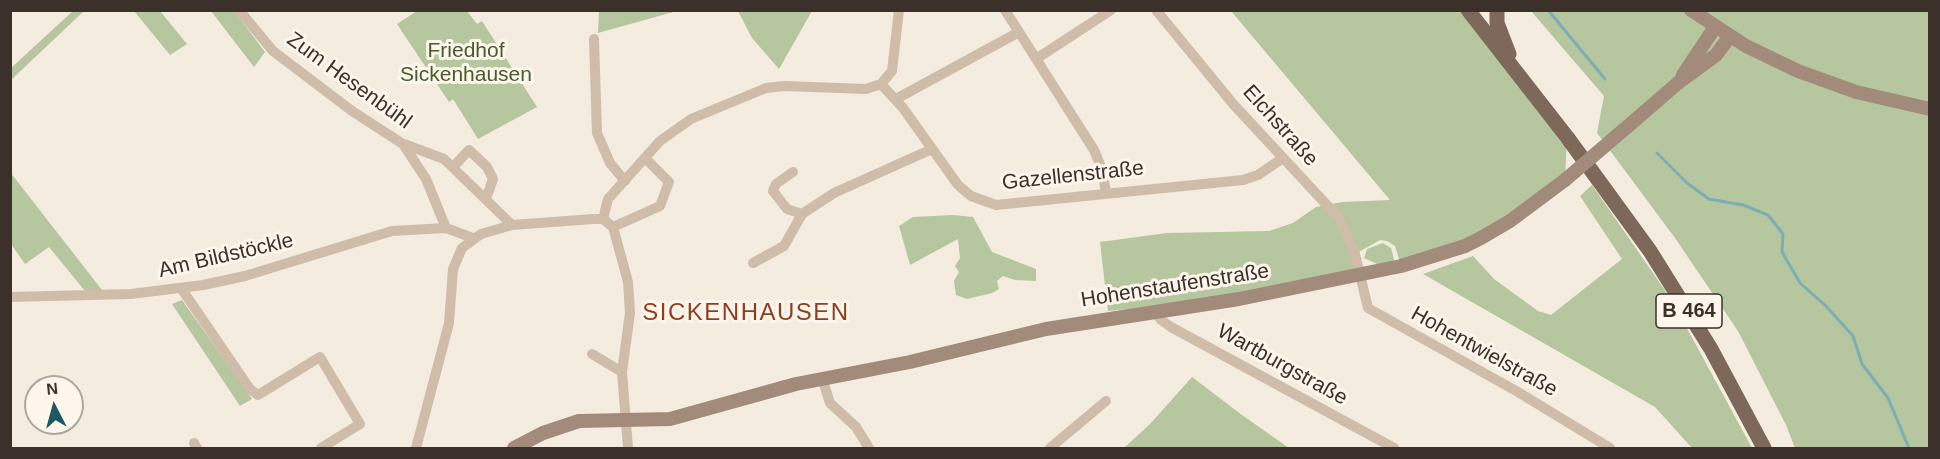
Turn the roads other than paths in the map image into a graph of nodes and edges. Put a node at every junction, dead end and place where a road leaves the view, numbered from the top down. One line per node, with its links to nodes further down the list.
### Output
1 (239, 10): 19 (street, Zum Hesenbühl)
2 (899, 10): 16 (street)
3 (1005, 10): 10 (street)
4 (1111, 10): 13 (street)
5 (1156, 10): 22 (street, Elchstraße)
6 (1497, 10): 14 (main road)
7 (1691, 10): 9 (street)
8 (1474, 13): 14 (main road, B 464)
9 (1715, 27): 11 (street); 15 (street, Hohenstaufenstraße)
10 (1019, 32): 13 (street); 17 (street)
11 (1730, 36): 15 (street, Hohenstaufenstraße); 18 (street)
12 (594, 39): 25 (street)
13 (1036, 59): 26 (street)
14 (1518, 73): 52 (main road, B 464)
15 (1678, 82): 35 (street, Hohenstaufenstraße, bridge)
16 (881, 84): 17 (street, Gazellenstraße); 21 (street)
17 (896, 99): 20 (street, Gazellenstraße)
18 (1929, 109)
19 (404, 144): 23 (street); 31 (street, Zum Hesenbühl)
20 (932, 149): 26 (street, Gazellenstraße); 28 (street)
21 (645, 158): 25 (street); 32 (street)
22 (1282, 158): 26 (street, Gazellenstraße); 35 (street, Elchstraße)
23 (453, 167): 27 (street); 27 (street)
24 (793, 172): 28 (street)
25 (625, 181): 29 (street)
26 (1106, 192)
27 (486, 199): 30 (street)
28 (802, 214): 34 (street)
29 (603, 219): 30 (street); 32 (street)
30 (512, 225): 33 (street)
31 (446, 228): 33 (street); 36 (street, Am Bildstöckle)
32 (613, 228): 40 (street)
33 (470, 240): 45 (street)
34 (753, 263)
35 (1361, 274): 38 (street, Hohenstaufenstraße); 51 (street, Hohentwielstraße)
36 (181, 288): 37 (street, Am Bildstöckle); 44 (street)
37 (10, 297)
38 (1155, 311): 41 (street, Hohenstaufenstraße); 50 (street, Wartburgstraße)
39 (591, 354): 40 (street)
40 (622, 372): 43 (street)
41 (822, 378): 43 (street, Hohenstaufenstraße); 48 (street)
42 (1106, 401): 49 (street)
43 (627, 419): 46 (street, Hohenstaufenstraße); 47 (street)
44 (321, 448)
45 (416, 448)
46 (514, 448)
47 (628, 448)
48 (869, 448)
49 (1050, 448)
50 (1394, 448)
51 (1610, 448)
52 (1764, 448)

